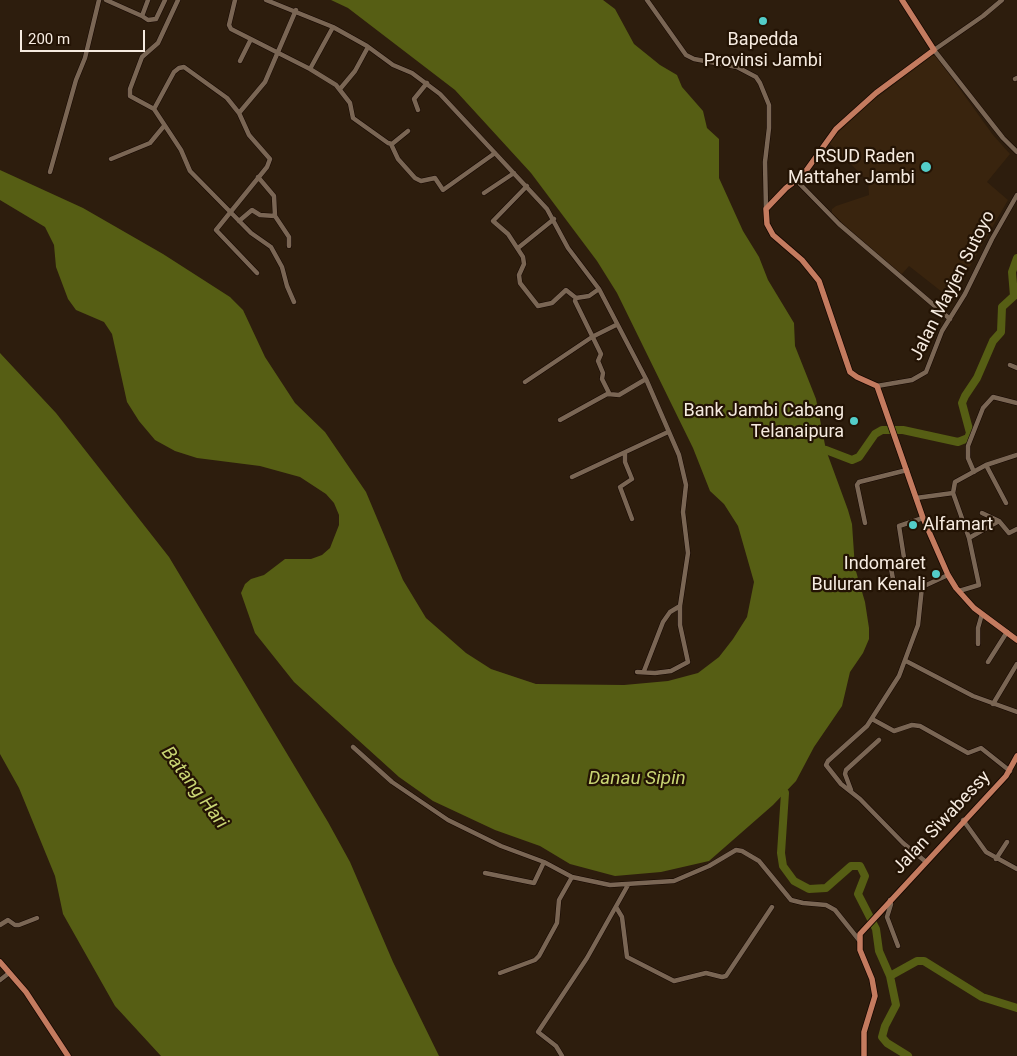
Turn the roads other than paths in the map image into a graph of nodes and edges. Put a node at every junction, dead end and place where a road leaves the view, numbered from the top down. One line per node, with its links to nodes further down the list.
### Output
1 (99, 0): 31 (street)
2 (106, 0): 12 (street)
3 (148, 0): 12 (street)
4 (165, 0): 12 (street)
5 (178, 0): 22 (street)
6 (235, 0): 14 (street)
7 (266, 0): 11 (street)
8 (647, 0): 38 (street)
9 (902, 0): 16 (main road)
10 (1002, 0): 16 (street)
11 (296, 10): 13 (street); 17 (street)
12 (142, 16)
13 (333, 27): 15 (street); 19 (street)
14 (251, 39): 17 (street); 18 (street)
15 (368, 47): 20 (street); 21 (street)
16 (934, 50): 28 (street); 34 (main road)
17 (279, 53): 19 (street); 24 (street)
18 (240, 61)
19 (310, 69): 21 (street)
20 (427, 83): 23 (street); 29 (street)
21 (340, 89): 27 (street)
22 (154, 109): 24 (street); 25 (street)
23 (418, 110)
24 (238, 112): 33 (street)
25 (164, 126): 30 (street); 39 (street)
26 (408, 131): 27 (street)
27 (390, 144): 29 (street)
28 (1017, 152)
29 (496, 153): 32 (street)
30 (112, 159)
31 (50, 172)
32 (514, 173): 35 (street); 36 (street)
33 (258, 177): 39 (street); 40 (street)
34 (796, 180): 38 (main road); 49 (street)
35 (527, 186): 41 (street); 44 (street)
36 (484, 193)
37 (1017, 195): 49 (street, Jalan Mayjen Sutoyo)
38 (766, 210): 56 (main road)
39 (230, 212): 42 (street); 45 (street)
40 (275, 216): 42 (street); 43 (street)
41 (554, 219): 44 (street); 46 (street)
42 (239, 221): 48 (street)
43 (289, 246)
44 (518, 248): 47 (street)
45 (257, 273)
46 (599, 289): 47 (street); 50 (street)
47 (576, 298): 51 (street)
48 (294, 302)
49 (950, 319): 56 (street, Jalan Mayjen Sutoyo)
50 (616, 325): 51 (street); 54 (street)
51 (592, 337): 55 (street); 57 (street)
52 (1010, 365): 53 (street)
53 (1017, 368)
54 (646, 379): 57 (street); 60 (street)
55 (525, 382)
56 (877, 386): 64 (main road)
57 (608, 394): 59 (street)
58 (1017, 403): 65 (street)
59 (560, 420)
60 (668, 432): 61 (street); 80 (street)
61 (625, 454): 66 (street); 72 (street)
62 (1017, 455): 63 (street)
63 (986, 465): 65 (street); 69 (street)
64 (908, 470): 68 (main road); 74 (street)
65 (974, 472): 67 (street)
66 (572, 477)
67 (953, 493): 68 (street); 76 (street)
68 (916, 498): 71 (main road)
69 (1006, 503)
70 (982, 513): 73 (street)
71 (923, 518): 77 (main road); 78 (street)
72 (632, 519)
73 (999, 521): 75 (street); 76 (street)
74 (865, 523)
75 (1017, 530)
76 (969, 538): 79 (street)
77 (948, 575): 79 (main road); 85 (street)
78 (894, 584)
79 (958, 591): 81 (main road)
80 (680, 606): 88 (street); 88 (street)
81 (982, 614): 82 (main road); 84 (street)
82 (1006, 632): 83 (main road); 86 (street)
83 (1017, 640)
84 (978, 644)
85 (906, 661): 90 (street); 92 (street)
86 (988, 662)
87 (1017, 664): 90 (street)
88 (644, 671): 89 (street)
89 (636, 672)
90 (993, 704): 91 (street)
91 (1017, 712)
92 (872, 718): 96 (street); 97 (street)
93 (879, 740): 97 (street)
94 (353, 747): 101 (street)
95 (1017, 756): 96 (main road, Jalan Siwabessy)
96 (1010, 771): 98 (main road, Jalan Siwabessy)
97 (851, 790): 102 (street)
98 (963, 820): 100 (street); 102 (main road, Jalan Siwabessy)
99 (1007, 842): 100 (street)
100 (996, 859): 103 (street)
101 (544, 862): 104 (street); 105 (street)
102 (926, 862): 107 (main road, Jalan Siwabessy)
103 (1017, 869)
104 (485, 873)
105 (572, 877): 106 (street); 116 (street)
106 (628, 886): 108 (street); 112 (street)
107 (890, 900): 112 (main road, Jalan Siwabessy); 113 (street)
108 (616, 907): 109 (street); 119 (street)
109 (772, 907)
110 (37, 918): 111 (street)
111 (0, 926)
112 (859, 940): 120 (main road)
113 (898, 946)
114 (0, 962): 115 (main road)
115 (9, 973): 117 (street); 118 (main road)
116 (500, 973)
117 (0, 980)
118 (68, 1056)
119 (562, 1056)
120 (864, 1056)

